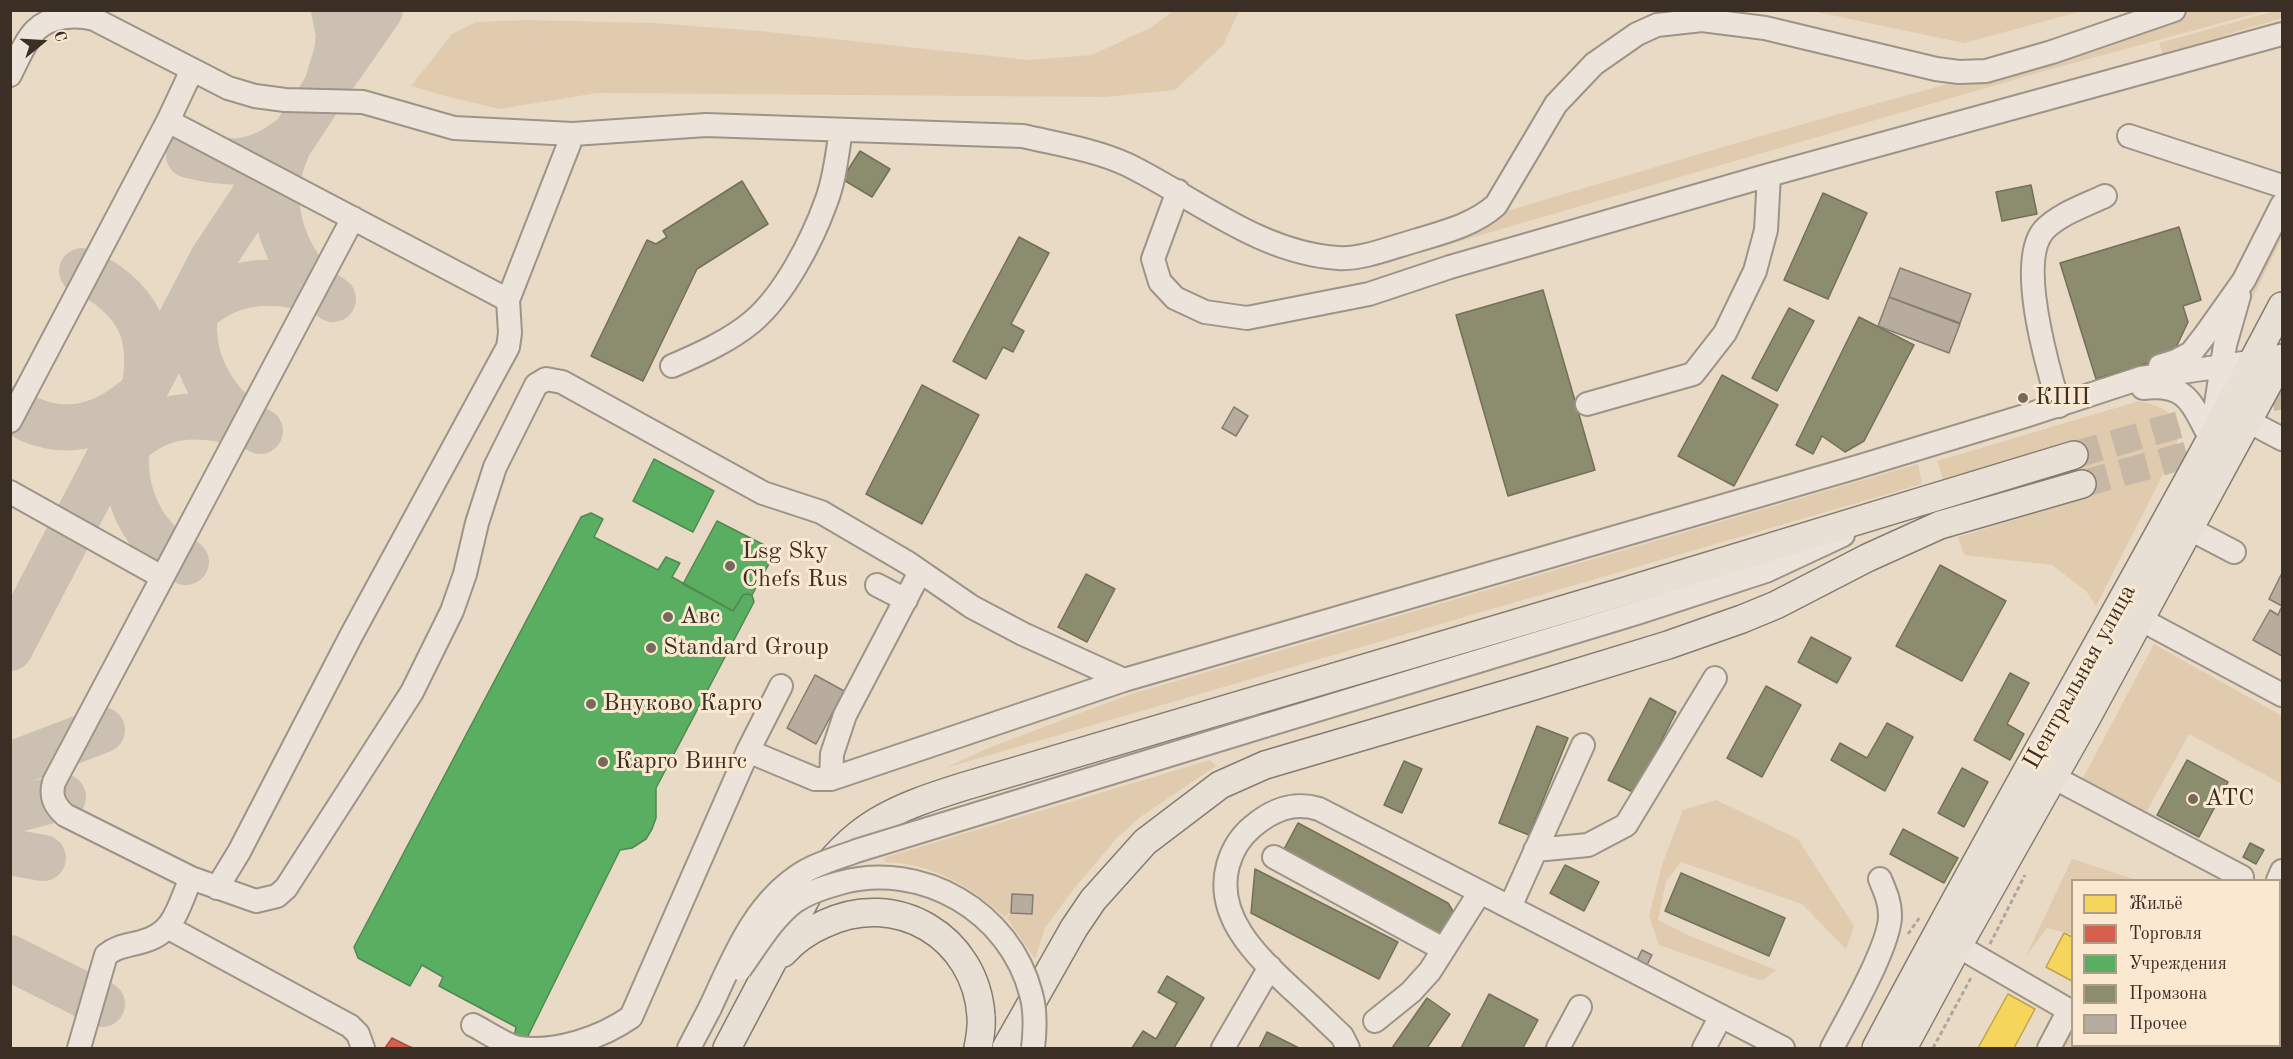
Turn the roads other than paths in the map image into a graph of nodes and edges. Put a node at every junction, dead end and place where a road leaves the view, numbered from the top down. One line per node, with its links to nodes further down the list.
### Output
1 (2174, 10): 11 (street)
2 (2283, 34): 9 (street)
3 (192, 70): 4 (street); 5 (street); 7 (street)
4 (10, 75)
5 (168, 121): 14 (street); 25 (street)
6 (841, 130): 7 (street); 11 (street); 21 (street)
7 (573, 134): 16 (street)
8 (2129, 136): 10 (street)
9 (1769, 175): 11 (street); 23 (street)
10 (2283, 186)
11 (1178, 191)
12 (2105, 196): 24 (street)
13 (2283, 205): 15 (street)
14 (354, 218): 16 (street); 36 (street)
15 (2244, 280): 20 (street); 22 (street)
16 (508, 300): 53 (street)
17 (2283, 306): 19 (main road, Центральная улица)
18 (2283, 357): 19 (street); 26 (main road, Центральная улица)
19 (2251, 364): 20 (street); 27 (main road, Центральная улица)
20 (2221, 365): 22 (street); 27 (street)
21 (672, 366)
22 (2101, 392): 24 (street); 27 (street)
23 (1587, 404)
24 (2059, 406): 41 (street)
25 (10, 421)
26 (2248, 421): 28 (street); 33 (main road, Центральная улица)
27 (2211, 439): 81 (main road, Центральная улица)
28 (2283, 439)
29 (2074, 455): 32 (main road)
30 (2082, 484): 72 (main road)
31 (10, 492): 36 (street)
32 (1904, 506): 60 (main road); 62 (street, bridge)
33 (2190, 529): 34 (street); 39 (main road, Центральная улица)
34 (2234, 552)
35 (920, 572): 38 (street); 41 (street); 53 (street)
36 (162, 577): 51 (street)
37 (877, 585): 38 (street)
38 (906, 600): 47 (street)
39 (2140, 619): 43 (street); 46 (main road, Центральная улица)
40 (1715, 678): 48 (street)
41 (1124, 680): 47 (street)
42 (781, 686): 45 (street)
43 (2283, 695)
44 (1583, 746): 48 (street)
45 (748, 751): 47 (street); 66 (street)
46 (2053, 777): 50 (street); 57 (main road, Центральная улица)
47 (831, 779)
48 (1536, 850): 55 (street)
49 (1274, 857): 58 (street)
50 (2242, 877)
51 (191, 878): 53 (street); 56 (street)
52 (1880, 879): 80 (street)
53 (217, 888)
54 (1480, 892): 55 (street); 58 (street); 59 (street)
55 (1510, 907): 64 (street)
56 (169, 928): 67 (street); 68 (street)
57 (1958, 946): 63 (street); 82 (main road, Центральная улица)
58 (1443, 949): 65 (street)
59 (1270, 967): 74 (street); 75 (street)
60 (752, 999): 70 (main road); 71 (main road)
61 (1580, 1007): 76 (street)
62 (710, 1008): 69 (street); 73 (street, bridge)
63 (2071, 1011): 83 (street)
64 (1724, 1018): 77 (street); 78 (street); 79 (street)
65 (1375, 1022)
66 (473, 1024)
67 (79, 1048)
68 (363, 1048)
69 (689, 1048)
70 (727, 1048)
71 (978, 1048)
72 (1006, 1048)
73 (1033, 1048)
74 (1223, 1048)
75 (1348, 1048)
76 (1558, 1048)
77 (1704, 1048)
78 (1711, 1048)
79 (1783, 1048)
80 (1832, 1048)
81 (1876, 1048)
82 (1903, 1048)
83 (2049, 1048)

